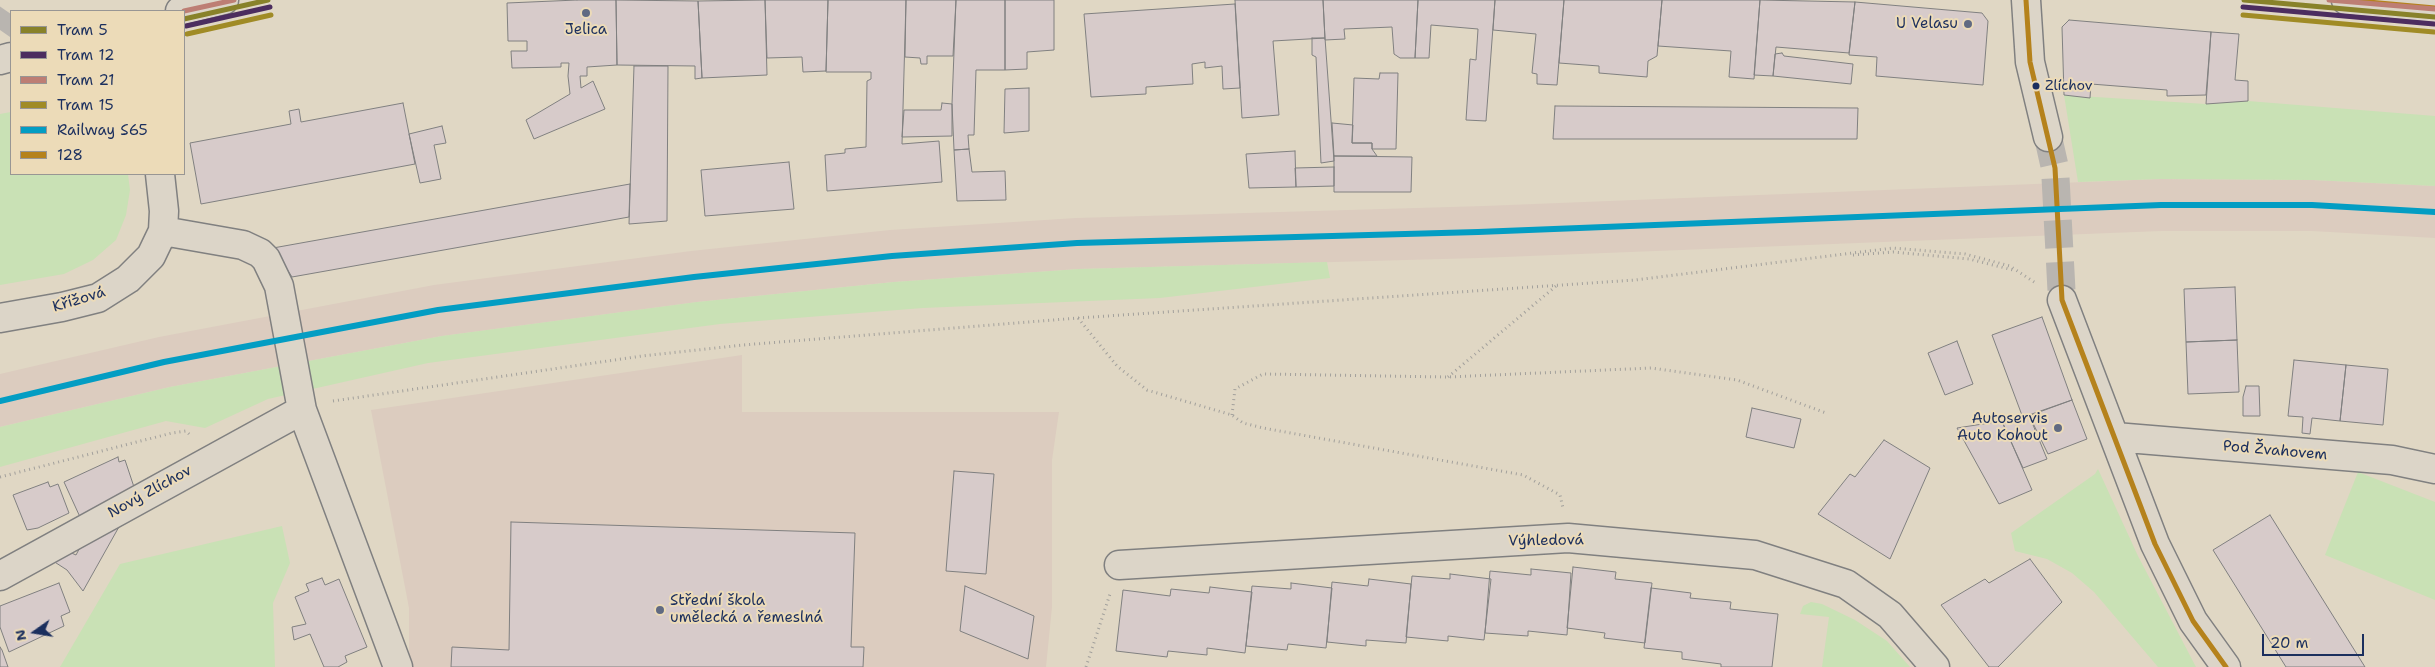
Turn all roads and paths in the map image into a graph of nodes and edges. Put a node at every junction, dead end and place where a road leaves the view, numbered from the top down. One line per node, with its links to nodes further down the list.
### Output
1 (224, 0): 5 (street)
2 (2026, 0): 6 (street)
3 (2346, 0): 4 (street)
4 (2435, 8)
5 (184, 10)
6 (2048, 137)
7 (160, 175): 8 (street, Křížová)
8 (163, 231): 11 (street, Křížová); 14 (street)
9 (1556, 285): 10 (path); 12 (path); 13 (path)
10 (2062, 300): 17 (street)
11 (0, 318)
12 (1078, 318): 14 (path); 16 (path)
13 (1448, 378): 15 (path); 16 (path)
14 (301, 401): 18 (street, Nový Zlíchov); 24 (street)
15 (1826, 413)
16 (1232, 415): 21 (path)
17 (2114, 437): 19 (street, Pod Žvahovem); 27 (street)
18 (213, 457): 20 (path); 23 (street, Nový Zlíchov)
19 (2435, 469)
20 (0, 477)
21 (1568, 538): 22 (street, Výhledová); 26 (street, Výhledová)
22 (1120, 565): 25 (path)
23 (0, 576)
24 (398, 667)
25 (1086, 667)
26 (1935, 667)
27 (2226, 667)

